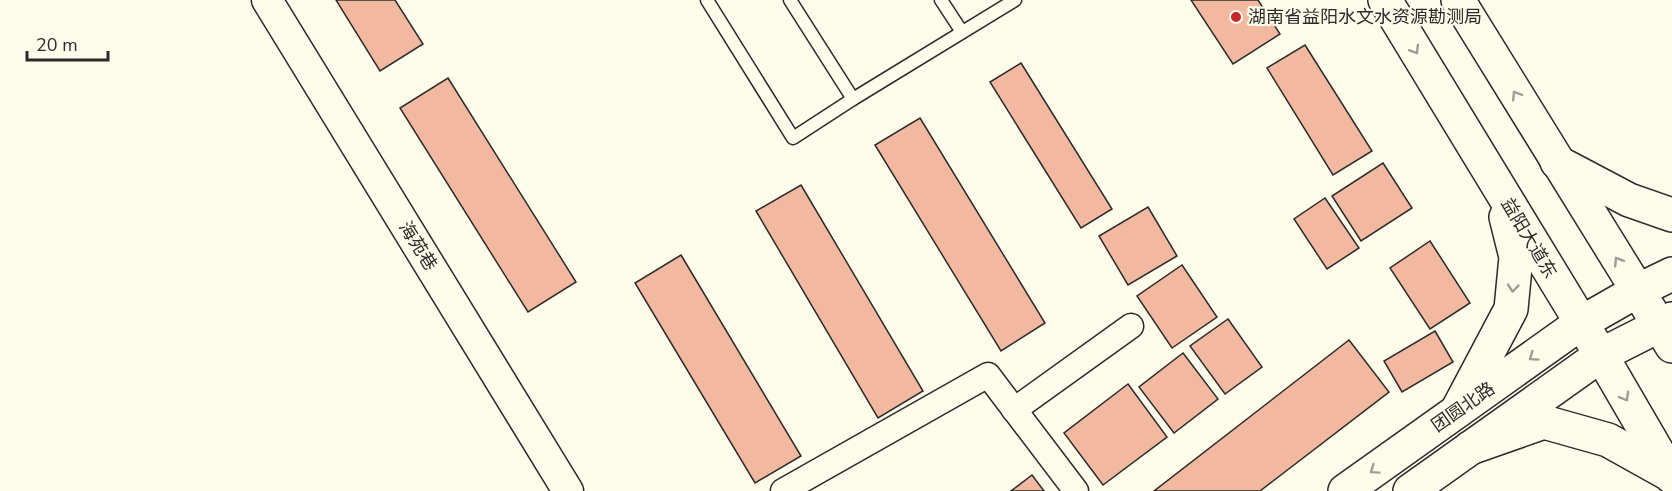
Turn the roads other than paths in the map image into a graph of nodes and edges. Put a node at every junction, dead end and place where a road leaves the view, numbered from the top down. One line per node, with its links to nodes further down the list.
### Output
1 (267, 0): 23 (street, 海苑巷)
2 (707, 0): 9 (lane)
3 (790, 0): 9 (lane)
4 (941, 0): 8 (lane)
5 (1015, 0): 8 (lane)
6 (1385, 0): 11 (main road, 益阳大道东, one-way to 11)
7 (1458, 0): 10 (main road, one-way to 7)
8 (962, 32): 9 (lane)
9 (853, 99)
10 (1557, 162): 12 (main road); 14 (main road, one-way to 10)
11 (1500, 189): 15 (main road, 益阳大道东); 20 (main road, one-way to 20)
12 (1672, 215)
13 (1672, 274): 14 (main road, 团圆北路)
14 (1637, 291): 15 (main road, 团圆北路); 17 (main road)
15 (1581, 323): 18 (main road, 益阳大道东); 20 (main road, 团圆北路, one-way to 20)
16 (1131, 326): 19 (street)
17 (1668, 330): 18 (main road, 团圆北路)
18 (1601, 355): 21 (main road, 团圆北路); 22 (main road, 益阳大道东, one-way to 22)
19 (1014, 410): 24 (street); 25 (street)
20 (1457, 411): 26 (main road, 团圆北路, one-way to 26)
21 (1470, 448): 22 (main road); 27 (main road, 团圆北路)
22 (1671, 476)
23 (568, 491)
24 (783, 491)
25 (1076, 491)
26 (1345, 491)
27 (1410, 491)

